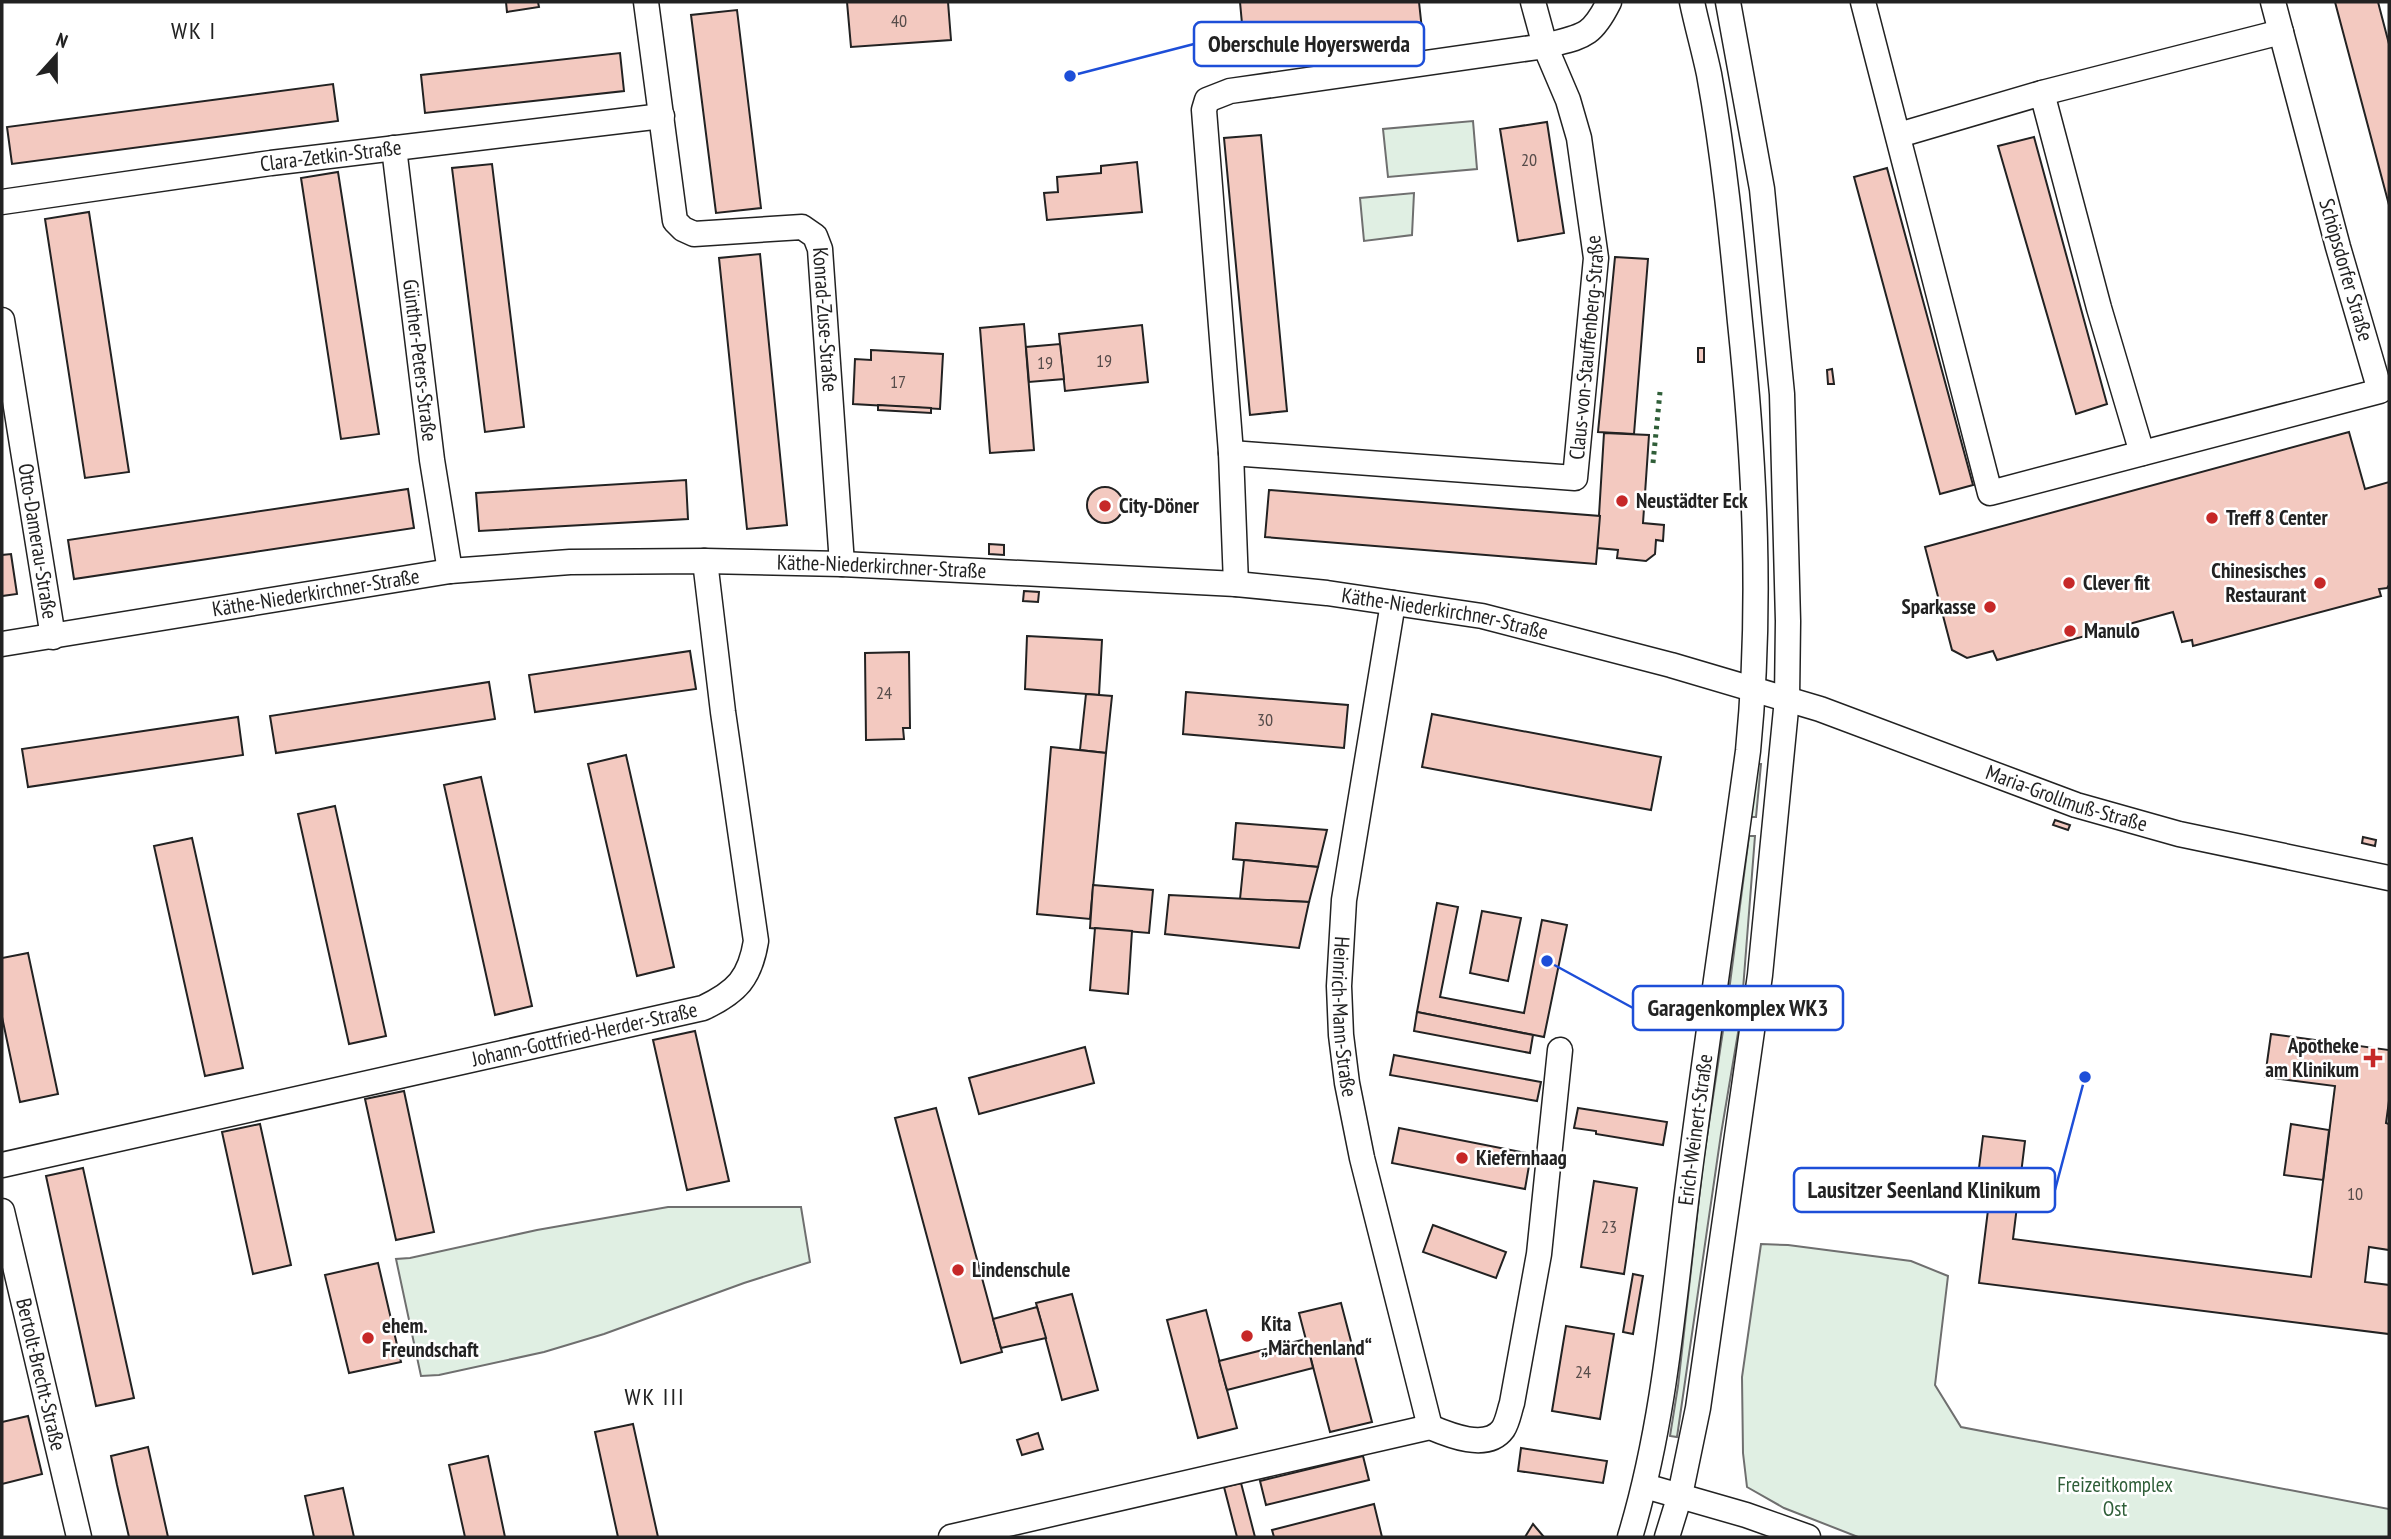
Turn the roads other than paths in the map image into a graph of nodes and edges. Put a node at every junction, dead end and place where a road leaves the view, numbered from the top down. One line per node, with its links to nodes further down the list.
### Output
1 (646, 2): 11 (street, Konrad-Zuse-Straße)
2 (1533, 2): 9 (street, Claus-von-Stauffenberg-Straße)
3 (1609, 2): 9 (street)
4 (1692, 2): 25 (street)
5 (1728, 2): 26 (street)
6 (1863, 2): 12 (street, Schöpsdorfer Straße)
7 (2273, 2): 8 (street, Schöpsdorfer Straße)
8 (2281, 32): 10 (street); 17 (street, Schöpsdorfer Straße)
9 (1545, 46): 16 (street); 16 (street, Claus-von-Stauffenberg-Straße)
10 (2042, 93): 12 (street); 17 (street)
11 (662, 116): 13 (street, Clara-Zetkin-Straße); 19 (street, Konrad-Zuse-Straße)
12 (1899, 135): 17 (street, Schöpsdorfer Straße)
13 (394, 148): 14 (street, Clara-Zetkin-Straße); 20 (street, Günther-Peters-Straße)
14 (2, 202)
15 (2, 320): 23 (street, Otto-Damerau-Straße)
16 (1231, 453): 21 (street)
17 (2142, 453)
18 (705, 561): 19 (street, Käthe-Niederkirchner-Straße); 20 (street, Käthe-Niederkirchner-Straße); 29 (street, Johann-Gottfried-Herder-Straße)
19 (842, 564): 21 (street, Käthe-Niederkirchner-Straße)
20 (450, 571): 23 (street, Käthe-Niederkirchner-Straße)
21 (1236, 584): 22 (street, Käthe-Niederkirchner-Straße)
22 (1393, 603): 25 (street, Käthe-Niederkirchner-Straße); 31 (street, Heinrich-Mann-Straße)
23 (53, 637): 24 (street, Käthe-Niederkirchner-Straße)
24 (2, 644)
25 (1754, 688): 26 (street, Maria-Grollmuß-Straße); 32 (street, Erich-Weinert-Straße)
26 (1787, 699): 27 (street, Maria-Grollmuß-Straße); 33 (street, Erich-Weinert-Straße)
27 (2389, 878)
28 (1560, 1049): 31 (street)
29 (2, 1165)
30 (2, 1211): 34 (street, Bertolt-Brecht-Straße)
31 (1430, 1427): 35 (street)
32 (1645, 1486): 33 (street); 36 (street, Erich-Weinert-Straße)
33 (1680, 1495): 37 (street, Erich-Weinert-Straße); 38 (street)
34 (79, 1537)
35 (951, 1537)
36 (1630, 1537)
37 (1667, 1537)
38 (1808, 1537)

